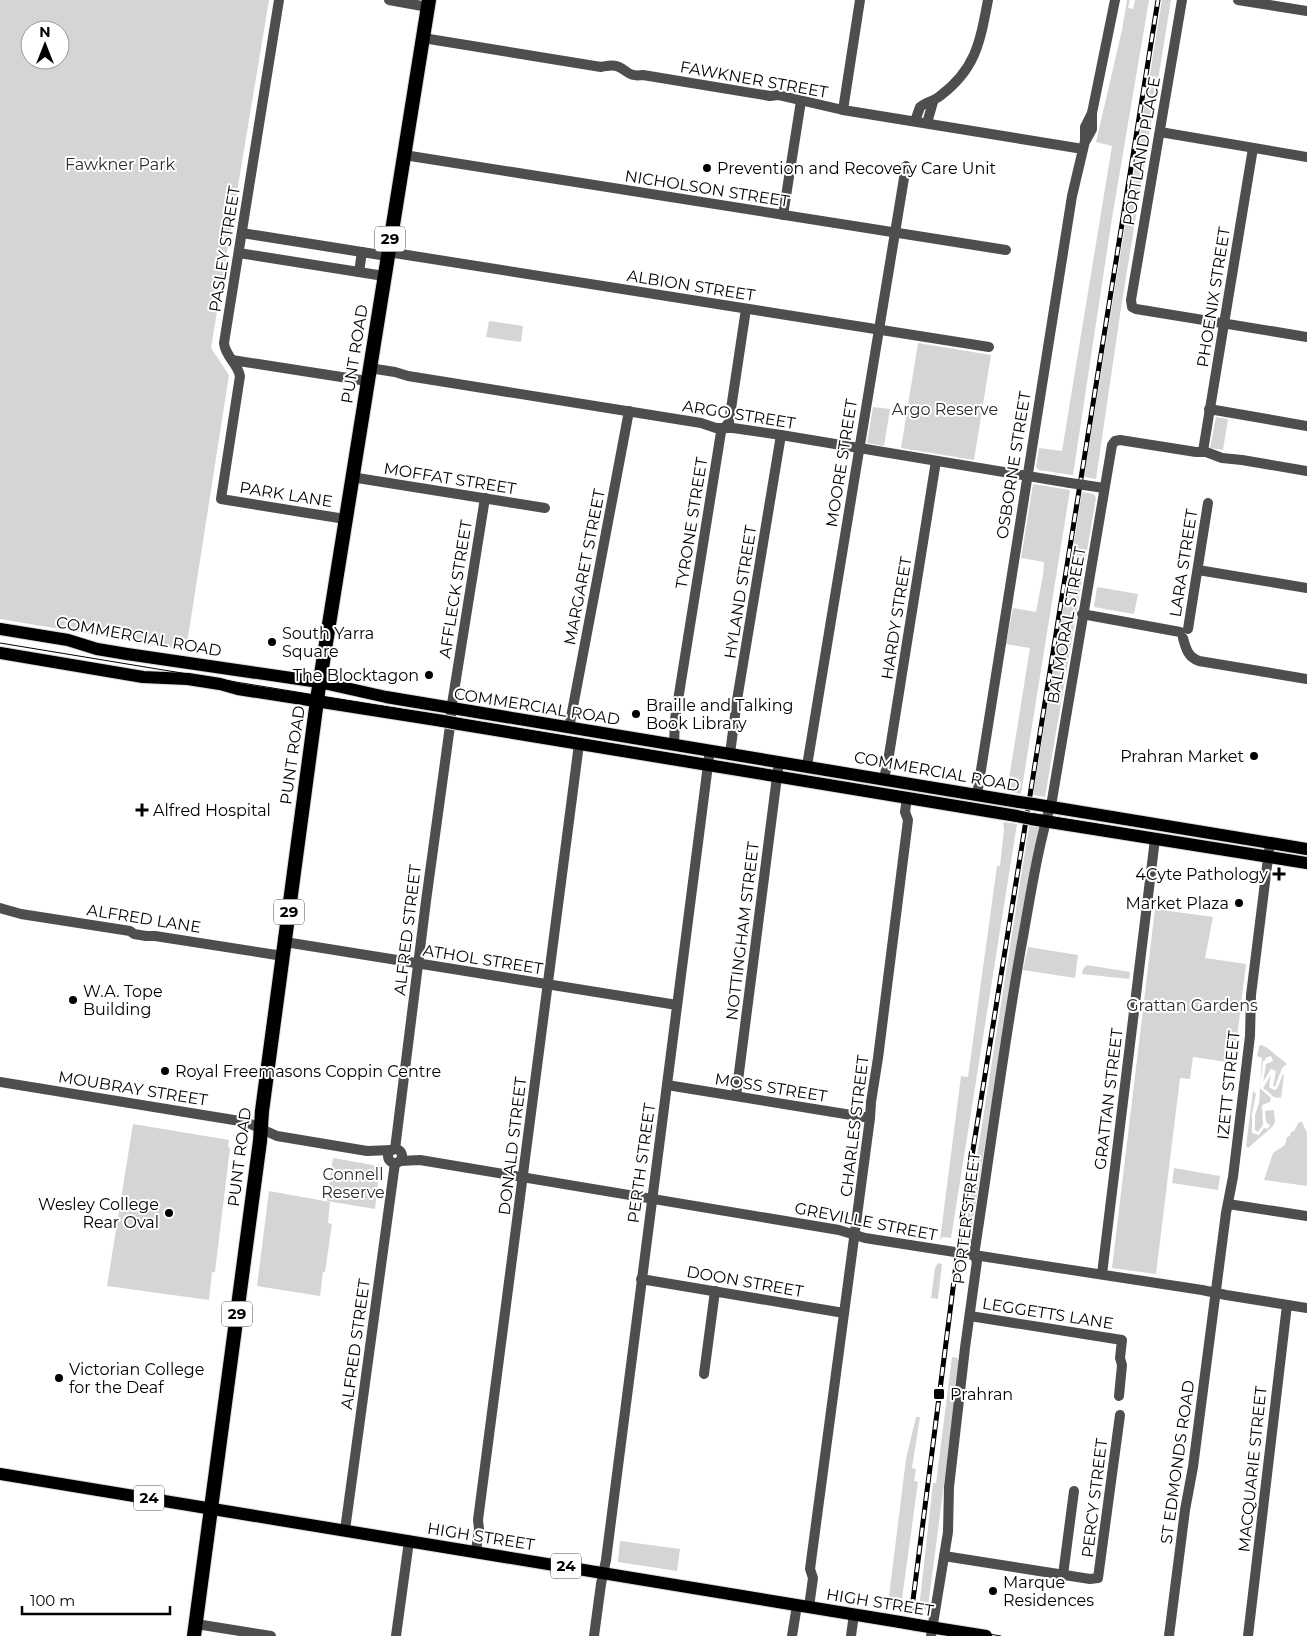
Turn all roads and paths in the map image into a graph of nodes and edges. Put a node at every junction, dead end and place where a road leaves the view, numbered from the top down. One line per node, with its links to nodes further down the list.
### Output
1 (279, 0): 23 (street, PASLEY STREET)
2 (389, 0): 8 (street)
3 (860, 0): 13 (street)
4 (988, 0): 12 (street)
5 (1115, 0): 17 (street, OSBORNE STREET)
6 (1182, 0): 16 (street, PORTLAND PLACE)
7 (1238, 0): 9 (street)
8 (429, 3): 10 (highway, PUNT ROAD / 29)
9 (1307, 12)
10 (423, 38): 11 (street, FAWKNER STREET); 19 (highway, PUNT ROAD / 29)
11 (801, 101): 13 (street, FAWKNER STREET); 22 (street)
12 (933, 102): 14 (street); 15 (street)
13 (843, 110): 14 (street, FAWKNER STREET)
14 (915, 121): 15 (street, FAWKNER STREET)
15 (927, 123): 17 (street, FAWKNER STREET)
16 (1160, 132): 18 (street); 32 (street, PORTLAND PLACE)
17 (1084, 145): 47 (street, OSBORNE STREET)
18 (1253, 148): 20 (street); 32 (street, PHOENIX STREET)
19 (404, 155): 22 (street, NICHOLSON STREET); 28 (highway, PUNT ROAD / 29)
20 (1307, 157)
21 (906, 166): 24 (street, MOORE STREET)
22 (782, 215): 24 (street, NICHOLSON STREET)
23 (242, 233): 26 (street, ALBION STREET); 27 (street, PASLEY STREET)
24 (894, 233): 25 (street, NICHOLSON STREET); 33 (street, MOORE STREET)
25 (1006, 250)
26 (362, 252): 28 (street, ALBION STREET); 29 (street)
27 (238, 253): 29 (street); 36 (street, PASLEY STREET)
28 (388, 254): 30 (highway, PUNT ROAD / 29); 31 (street, ALBION STREET)
29 (359, 272): 30 (street)
30 (384, 276): 37 (highway, PUNT ROAD / 29)
31 (746, 309): 33 (street, ALBION STREET); 41 (street, TYRONE STREET)
32 (1224, 324): 34 (street); 38 (street, PHOENIX STREET)
33 (879, 330): 35 (street, ALBION STREET); 43 (street, MOORE STREET)
34 (1307, 337)
35 (989, 347)
36 (232, 360): 37 (street, ARGO STREET); 50 (street, PASLEY STREET)
37 (368, 375): 39 (street, ARGO STREET); 48 (highway, PUNT ROAD / 29)
38 (1209, 409): 40 (street); 44 (street, PHOENIX STREET)
39 (629, 411): 41 (street, ARGO STREET); 67 (street, MARGARET STREET)
40 (1307, 426)
41 (724, 428): 42 (street, ARGO STREET); 69 (street, TYRONE STREET)
42 (781, 435): 43 (street, ARGO STREET); 70 (street, HYLAND STREET)
43 (859, 448): 45 (street, ARGO STREET); 72 (street, MOORE STREET)
44 (1203, 451): 46 (street); 49 (street, BALMORAL STREET)
45 (936, 461): 47 (street, ARGO STREET); 74 (street, HARDY STREET)
46 (1307, 471)
47 (1027, 476): 49 (street, ARGO STREET, bridge); 75 (street, OSBORNE STREET)
48 (351, 478): 51 (street, MOFFAT STREET); 54 (highway, PUNT ROAD / 29)
49 (1104, 488): 57 (street, BALMORAL STREET)
50 (221, 498): 54 (street, PARK LANE)
51 (485, 498): 53 (street, MOFFAT STREET); 66 (street, AFFLECK STREET)
52 (1208, 503): 55 (street, LARA STREET)
53 (545, 508)
54 (345, 519): 64 (highway, PUNT ROAD / 29)
55 (1198, 570): 56 (street); 59 (street, LARA STREET)
56 (1307, 588)
57 (1082, 614): 59 (street); 77 (street, BALMORAL STREET)
58 (0, 629): 60 (main road, COMMERCIAL ROAD)
59 (1184, 633): 63 (street)
60 (84, 646): 62 (main road); 64 (main road, COMMERCIAL ROAD)
61 (0, 653): 62 (main road, COMMERCIAL ROAD)
62 (81, 666): 65 (main road, COMMERCIAL ROAD)
63 (1307, 680)
64 (320, 682): 65 (highway, PUNT ROAD / 29); 66 (main road, COMMERCIAL ROAD)
65 (316, 702): 66 (main road, COMMERCIAL ROAD); 83 (highway, PUNT ROAD / 29)
66 (451, 717): 67 (main road, COMMERCIAL ROAD); 68 (main road, COMMERCIAL ROAD); 84 (street, ALFRED STREET)
67 (569, 728): 69 (main road, COMMERCIAL ROAD)
68 (579, 744): 71 (main road, COMMERCIAL ROAD); 85 (street, DONALD STREET)
69 (674, 745): 70 (main road, COMMERCIAL ROAD)
70 (730, 754): 72 (main road, COMMERCIAL ROAD)
71 (708, 761): 73 (main road, COMMERCIAL ROAD); 86 (street, PERTH STREET)
72 (806, 766): 74 (main road, COMMERCIAL ROAD)
73 (778, 772): 76 (main road, COMMERCIAL ROAD); 89 (street, NOTTINGHAM STREET)
74 (884, 780): 75 (main road, COMMERCIAL ROAD)
75 (977, 795): 77 (main road, COMMERCIAL ROAD, bridge)
76 (907, 798): 77 (main road, COMMERCIAL ROAD, bridge); 90 (street, CHARLES STREET)
77 (1048, 814): 78 (main road, COMMERCIAL ROAD); 79 (main road, COMMERCIAL ROAD); 98 (street, PORTER STREET)
78 (1155, 839): 80 (main road, COMMERCIAL ROAD); 99 (street, GRATTAN STREET)
79 (1307, 849)
80 (1269, 854): 81 (main road, COMMERCIAL ROAD); 95 (street, IZETT STREET)
81 (1307, 863)
82 (0, 908): 83 (street, ALFRED LANE)
83 (284, 949): 84 (street, ATHOL STREET); 91 (highway, PUNT ROAD / 29)
84 (418, 963): 85 (street, ATHOL STREET); 92 (street, ALFRED STREET)
85 (548, 984): 86 (street, ATHOL STREET); 93 (street, DONALD STREET)
86 (677, 1005): 88 (street, PERTH STREET)
87 (0, 1082): 91 (street, MOUBRAY STREET)
88 (667, 1085): 89 (street, MOSS STREET); 94 (street, PERTH STREET)
89 (736, 1096): 90 (street, MOSS STREET)
90 (870, 1118): 97 (street, CHARLES STREET)
91 (261, 1128): 92 (street, GREVILLE STREET); 112 (highway, PUNT ROAD / 29)
92 (395, 1156): 93 (street, GREVILLE STREET); 113 (street, ALFRED STREET)
93 (523, 1177): 94 (street, GREVILLE STREET); 115 (street, DONALD STREET)
94 (651, 1198): 97 (street, GREVILLE STREET); 100 (street, PERTH STREET)
95 (1228, 1204): 96 (street); 102 (street, IZETT STREET)
96 (1307, 1216)
97 (854, 1235): 98 (street, GREVILLE STREET); 105 (street, CHARLES STREET)
98 (974, 1255): 99 (street, GREVILLE STREET); 106 (street, PORTER STREET)
99 (1102, 1274): 102 (street, GREVILLE STREET)
100 (641, 1279): 101 (street, DOON STREET); 117 (street, PERTH STREET)
101 (715, 1291): 105 (street, DOON STREET); 107 (street)
102 (1216, 1293): 103 (street, GREVILLE STREET); 129 (street, ST EDMONDS ROAD)
103 (1286, 1305): 104 (street, GREVILLE STREET); 130 (street, MACQUARIE STREET)
104 (1307, 1308)
105 (844, 1313): 119 (street, CHARLES STREET)
106 (970, 1316): 108 (street, LEGGETTS LANE); 116 (street, PORTER STREET)
107 (704, 1374)
108 (1119, 1396)
109 (1120, 1415): 118 (street, PERCY STREET)
110 (0, 1474): 112 (main road, HIGH STREET / 24)
111 (1074, 1491): 118 (street)
112 (212, 1508): 113 (main road, HIGH STREET / 24); 121 (highway, PUNT ROAD / 29)
113 (345, 1530): 114 (main road, HIGH STREET / 24)
114 (409, 1540): 115 (main road, HIGH STREET / 24); 124 (street)
115 (476, 1551): 117 (main road, HIGH STREET / 24)
116 (944, 1556): 118 (street, PERCY STREET); 122 (street, PORTER STREET)
117 (604, 1572): 119 (main road, HIGH STREET / 24); 125 (street, PERTH STREET)
118 (1063, 1575)
119 (803, 1606): 120 (main road, HIGH STREET / 24); 126 (street, CHARLES STREET)
120 (854, 1614): 122 (main road, HIGH STREET / 24, bridge); 127 (street)
121 (195, 1630): 123 (street)
122 (932, 1632): 128 (main road, HIGH STREET / 24)
123 (271, 1636)
124 (396, 1636)
125 (594, 1636)
126 (792, 1636)
127 (851, 1636)
128 (986, 1636)
129 (1169, 1636)
130 (1248, 1636)

